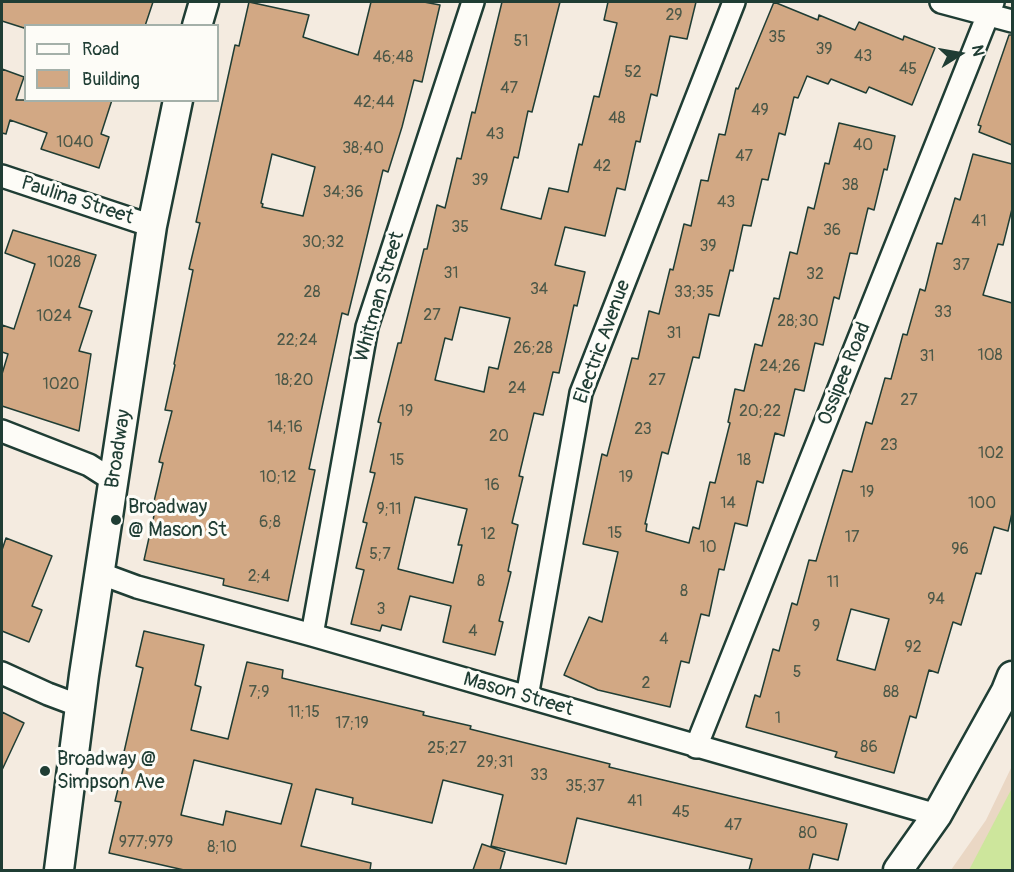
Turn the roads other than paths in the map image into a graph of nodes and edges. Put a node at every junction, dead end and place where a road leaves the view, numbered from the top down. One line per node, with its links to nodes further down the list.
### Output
1 (204, 2): 7 (main road)
2 (473, 2): 14 (street, Whitman Street)
3 (734, 2): 17 (street, Electric Avenue)
4 (941, 2): 5 (street)
5 (991, 8): 6 (street); 19 (street, Ossipee Road)
6 (1012, 21)
7 (198, 24)
8 (178, 102): 10 (main road, Broadway)
9 (2, 176): 10 (street, Paulina Street)
10 (152, 226): 12 (main road, Broadway)
11 (2, 431): 12 (street)
12 (114, 481): 13 (main road, Broadway)
13 (99, 573): 14 (street, Mason Street); 18 (main road, Broadway)
14 (312, 635): 17 (street, Mason Street)
15 (2, 673): 18 (street)
16 (1012, 676): 20 (main road)
17 (527, 697): 19 (street, Mason Street)
18 (80, 706): 21 (main road, Broadway)
19 (696, 747): 20 (street, Mason Street)
20 (937, 815): 22 (main road)
21 (64, 869)
22 (898, 870)

